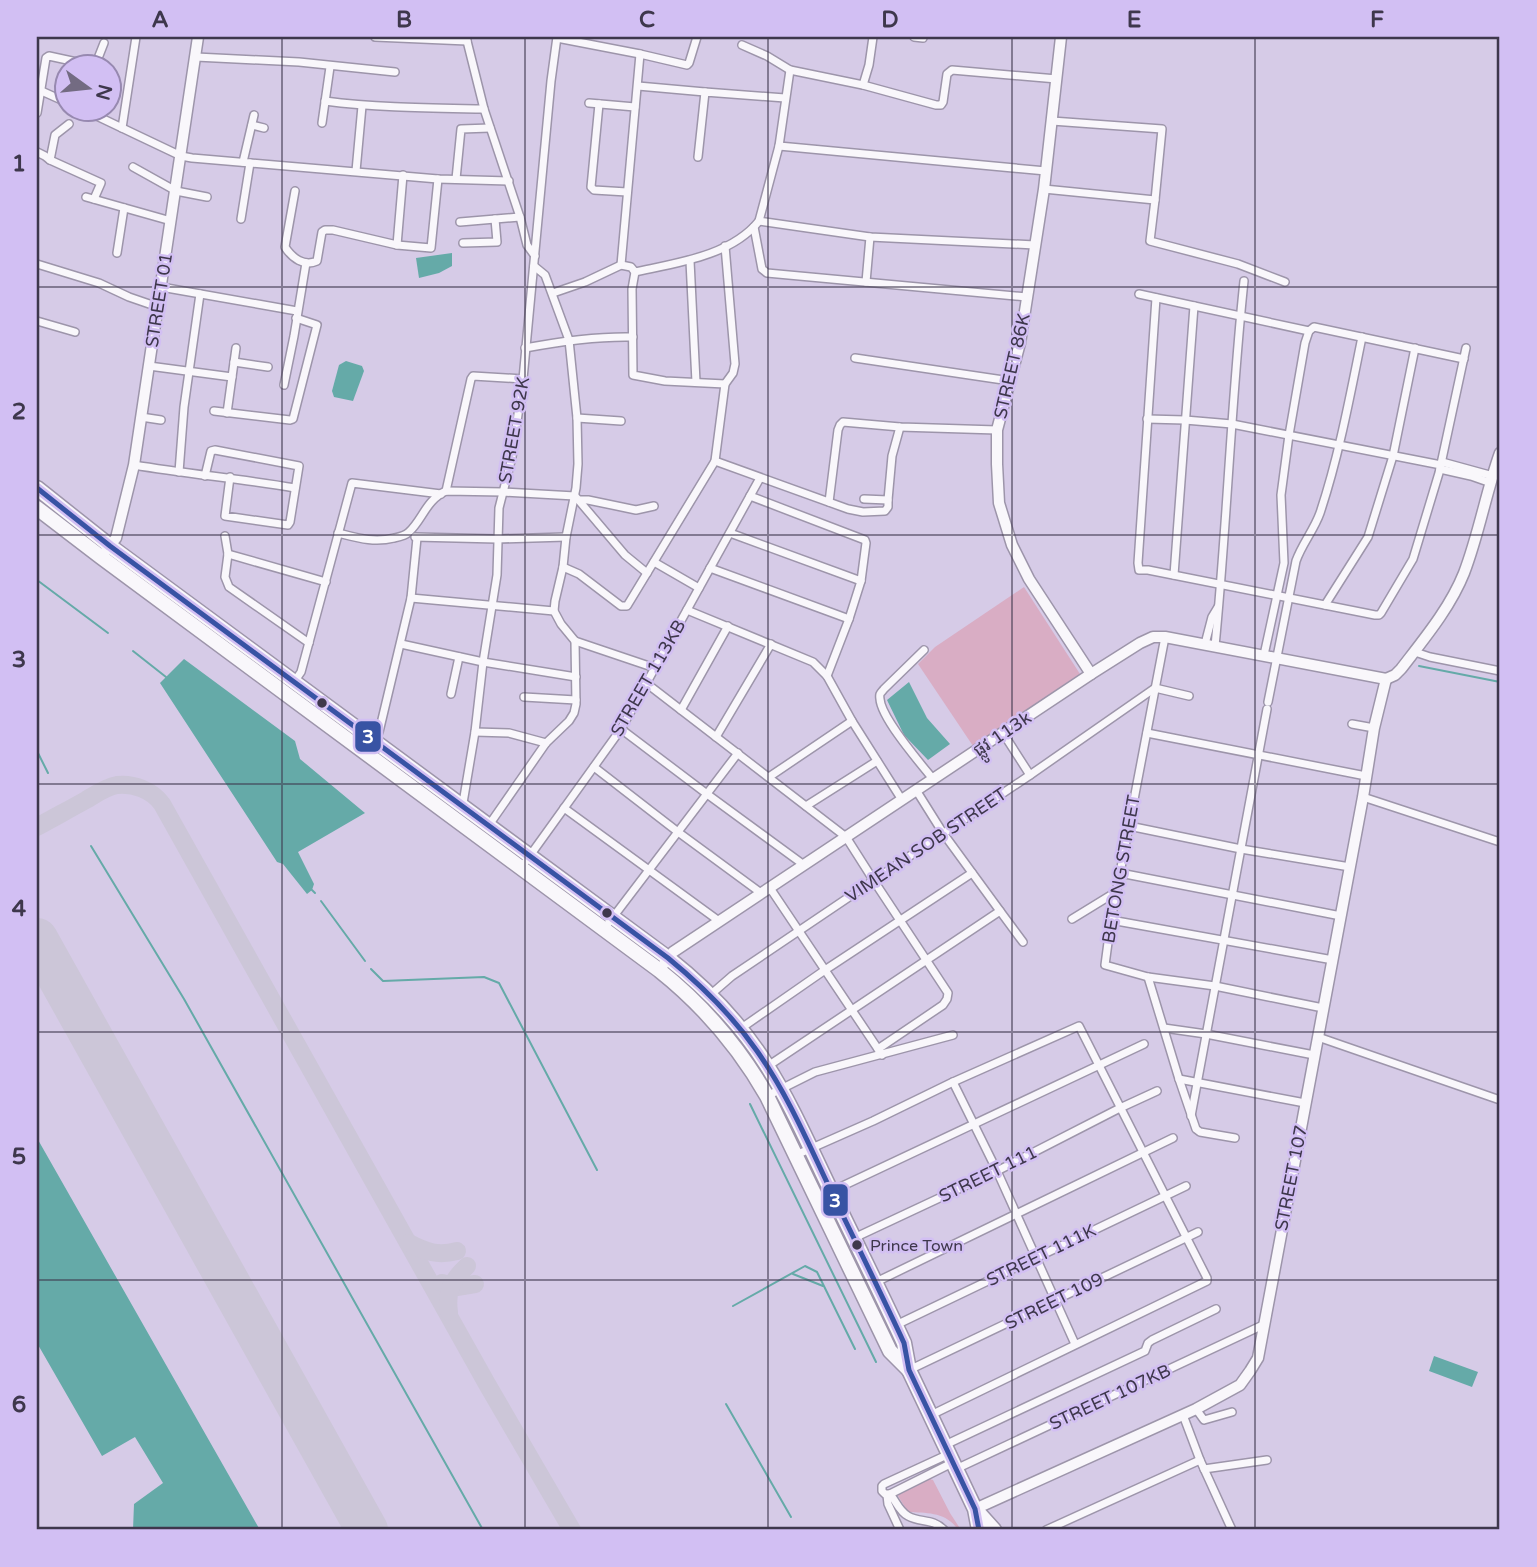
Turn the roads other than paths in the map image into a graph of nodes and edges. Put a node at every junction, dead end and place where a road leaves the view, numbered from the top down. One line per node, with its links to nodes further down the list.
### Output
1 (136, 37): 39 (street)
2 (198, 37): 16 (street, STREET 01)
3 (374, 37): 10 (street)
4 (557, 37): 14 (street); 74 (street, STREET 92K)
5 (697, 37): 14 (street)
6 (873, 37): 21 (street)
7 (914, 37): 9 (street)
8 (1061, 37): 20 (street, STREET 86K)
9 (923, 38)
10 (466, 39): 31 (street)
11 (104, 43): 13 (street)
12 (742, 45): 18 (street)
13 (100, 52)
14 (640, 54): 22 (street)
15 (52, 56): 23 (street)
16 (196, 57): 17 (street); 44 (street, STREET 01)
17 (330, 67): 19 (street); 26 (street)
18 (790, 70): 21 (street); 25 (street)
19 (395, 72)
20 (1058, 79): 21 (street); 34 (street, STREET 86K)
21 (863, 85)
22 (638, 86): 24 (street); 30 (street)
23 (38, 89): 32 (street)
24 (705, 92): 25 (street); 45 (street)
25 (785, 98): 42 (street)
26 (325, 101): 29 (street); 36 (street)
27 (589, 103): 28 (street)
28 (599, 104): 30 (street); 58 (street)
29 (362, 106): 31 (street); 49 (street)
30 (635, 107): 58 (street)
31 (484, 109): 41 (street)
32 (37, 113)
33 (254, 115): 38 (street)
34 (1052, 121): 50 (street, STREET 86K); 60 (street)
35 (110, 122): 39 (street)
36 (322, 123)
37 (69, 124): 46 (street)
38 (252, 125): 40 (street); 47 (street)
39 (122, 128): 44 (street)
40 (264, 128)
41 (490, 128): 53 (street); 54 (street)
42 (779, 146): 50 (street); 67 (street)
43 (37, 152): 46 (street)
44 (181, 156): 47 (street); 56 (street, STREET 01)
45 (698, 157)
46 (50, 160): 61 (street)
47 (246, 163): 49 (street); 63 (street)
48 (133, 167): 56 (street)
49 (356, 171): 51 (street)
50 (1046, 171): 55 (street, STREET 86K)
51 (403, 175): 52 (street); 70 (street)
52 (438, 179): 53 (street); 70 (street)
53 (456, 179): 54 (street)
54 (509, 181): 62 (street)
55 (1044, 189): 60 (street); 71 (street, STREET 86K)
56 (176, 191): 59 (street); 65 (street, STREET 01)
57 (295, 191): 76 (street)
58 (627, 192): 78 (street)
59 (207, 197)
60 (1155, 200): 83 (street)
61 (124, 208): 65 (street); 73 (street)
62 (520, 217): 64 (street); 74 (street)
63 (241, 219)
64 (495, 219): 66 (street); 69 (street)
65 (171, 221): 84 (street, STREET 01)
66 (460, 222)
67 (756, 224): 68 (street); 72 (street); 82 (street)
68 (870, 237): 71 (street); 82 (street)
69 (463, 243)
70 (397, 245): 76 (street)
71 (1035, 245): 88 (street, STREET 86K)
72 (724, 246): 75 (street); 114 (street)
73 (117, 253)
74 (535, 256): 79 (street, STREET 92K)
75 (690, 261): 80 (street); 113 (street)
76 (306, 263): 92 (street)
77 (37, 264): 91 (street)
78 (621, 265): 80 (street); 85 (street)
79 (534, 266): 85 (street); 101 (street, STREET 92K)
80 (635, 272): 97 (street)
81 (1244, 281): 93 (street)
82 (866, 282): 88 (street)
83 (1285, 282)
84 (161, 287): 86 (street); 91 (street, STREET 01)
85 (553, 293): 99 (street)
86 (200, 294): 92 (street); 109 (street)
87 (1139, 294): 89 (street)
88 (1027, 297): 112 (street, STREET 86K)
89 (1156, 298): 90 (street); 120 (street)
90 (1194, 306): 93 (street); 122 (street)
91 (158, 307): 107 (street, STREET 01)
92 (297, 314): 115 (street); 117 (street)
93 (1241, 316): 95 (street); 124 (street)
94 (37, 321): 96 (street)
95 (1309, 331): 98 (street); 127 (street)
96 (75, 332)
97 (633, 337): 99 (street); 113 (street)
98 (1362, 337): 102 (street); 128 (street)
99 (569, 340): 101 (street); 119 (street)
100 (236, 348): 106 (street)
101 (526, 348): 111 (street, STREET 92K)
102 (1415, 348): 105 (street); 130 (street)
103 (1466, 348): 105 (street)
104 (855, 358): 112 (street)
105 (1464, 359): 133 (street)
106 (234, 362): 108 (street); 110 (street)
107 (149, 366): 109 (street); 118 (street, STREET 01)
108 (268, 367)
109 (189, 372): 110 (street); 134 (street)
110 (232, 377): 117 (street)
111 (523, 379): 141 (street); 142 (street, STREET 92K)
112 (1010, 381): 126 (street, STREET 86K)
113 (696, 383): 114 (street)
114 (725, 384): 131 (street)
115 (284, 385)
116 (214, 411): 117 (street)
117 (228, 412)
118 (141, 417): 121 (street); 132 (street, STREET 01)
119 (577, 418): 123 (street); 144 (street)
120 (1147, 419): 122 (street); 165 (street)
121 (161, 420)
122 (1185, 420): 124 (street); 165 (street)
123 (621, 421)
124 (1232, 425): 127 (street); 168 (street)
125 (900, 427): 126 (street); 146 (street); 147 (street)
126 (997, 430): 193 (street, STREET 86K)
127 (1289, 435): 128 (street); 157 (street)
128 (1339, 445): 130 (street); 158 (street)
129 (1500, 453): 138 (street)
130 (1393, 456): 133 (street); 173 (street)
131 (715, 461): 137 (street); 161 (street)
132 (134, 465): 134 (street); 159 (street, STREET 01)
133 (1441, 465): 138 (street); 173 (street)
134 (179, 472): 135 (street)
135 (205, 476): 136 (street); 140 (street)
136 (230, 477): 140 (street); 140 (street)
137 (760, 478): 143 (street, STREET 113KB); 147 (street)
138 (1492, 479): 186 (street)
139 (37, 488): 159 (highway)
140 (295, 488)
141 (444, 492): 142 (street); 150 (street); 152 (street)
142 (503, 492): 144 (street); 156 (street, STREET 92K)
143 (750, 496): 151 (street, STREET 113KB); 166 (street)
144 (577, 498): 148 (street); 154 (street); 164 (street)
145 (864, 499): 146 (street)
146 (888, 500): 147 (street)
147 (829, 502)
148 (654, 506)
149 (37, 508): 159 (highway)
150 (338, 533): 152 (street); 167 (street)
151 (730, 533): 163 (street, STREET 113KB); 166 (street)
152 (408, 534): 155 (street)
153 (225, 536): 160 (street)
154 (566, 537): 156 (street); 162 (street)
155 (417, 538): 156 (street); 172 (street)
156 (497, 539): 174 (street, STREET 92K)
157 (1284, 541): 158 (street); 170 (street)
158 (1302, 546): 171 (street)
159 (106, 552): 198 (highway)
160 (228, 554): 167 (street); 181 (street)
161 (654, 562): 164 (street); 169 (street)
162 (563, 567): 164 (street); 176 (street)
163 (710, 568): 169 (street, STREET 113KB); 177 (street)
164 (647, 573)
165 (1174, 575): 168 (street)
166 (861, 581): 177 (street)
167 (326, 582): 181 (street)
168 (1222, 584): 170 (street); 184 (street)
169 (699, 588): 175 (street, STREET 113KB)
170 (1277, 595): 171 (street); 187 (street)
171 (1288, 597): 173 (street); 189 (street)
172 (411, 598): 174 (street); 182 (street)
173 (1325, 605)
174 (493, 606): 176 (street); 190 (street, STREET 92K)
175 (687, 610): 178 (street); 191 (street, STREET 113KB)
176 (554, 611): 180 (street)
177 (849, 619): 194 (street)
178 (728, 626): 183 (street); 204 (street)
179 (1165, 636): 184 (street); 193 (street, ផ្លូវ 113k); 199 (street, BETONG STREET)
180 (575, 642): 191 (street); 195 (street)
181 (309, 643): 198 (street)
182 (401, 644): 188 (street); 213 (street)
183 (771, 644): 194 (street); 212 (street)
184 (1210, 645): 187 (street)
185 (924, 650): 222 (street)
186 (1415, 652): 192 (street); 196 (street)
187 (1264, 655): 189 (street)
188 (459, 657): 190 (street); 200 (street)
189 (1276, 657): 196 (street); 216 (street)
190 (483, 662): 195 (street); 209 (street, STREET 92K)
191 (655, 668): 197 (street, STREET 113KB)
192 (1500, 671)
193 (1091, 674): 210 (street, ផ្លូវ 113k)
194 (827, 676): 205 (street)
195 (576, 677): 203 (street)
196 (1386, 678): 207 (street, STREET 107)
197 (646, 683): 204 (street); 208 (street, STREET 113KB)
198 (289, 688): 213 (highway); 229 (highway)
199 (1155, 688): 202 (street); 211 (street, BETONG STREET); 219 (street, VIMEAN SOB STREET)
200 (451, 694)
201 (524, 696): 203 (street)
202 (1189, 696)
203 (576, 700): 214 (street)
204 (681, 710): 212 (street)
205 (852, 722): 217 (street); 221 (street)
206 (1352, 724): 207 (street)
207 (1374, 728): 220 (street, STREET 107)
208 (621, 729): 218 (street, STREET 113KB); 224 (street)
209 (475, 732): 214 (street); 229 (street, STREET 92K)
210 (1003, 733): 219 (street); 222 (street, ផ្លូវ 113k)
211 (1147, 733): 216 (street); 231 (street, BETONG STREET)
212 (716, 737): 215 (street)
213 (375, 742): 229 (highway)
214 (547, 743): 230 (street)
215 (738, 753): 221 (street); 224 (street)
216 (1258, 755): 220 (street); 236 (street)
217 (877, 761): 226 (street); 227 (street)
218 (594, 767): 228 (street, STREET 113KB); 232 (street)
219 (1030, 775): 233 (street, VIMEAN SOB STREET)
220 (1366, 776): 225 (street, STREET 107)
221 (769, 777): 227 (street)
222 (933, 779): 223 (street, ផ្លូវ 113k)
223 (916, 790): 226 (street, ផ្លូវ 113k); 233 (street)
224 (707, 794): 232 (street); 238 (street)
225 (1363, 797): 235 (street); 239 (street, STREET 107)
226 (902, 800): 234 (street, ផ្លូវ 113k)
227 (806, 806): 234 (street)
228 (564, 808): 237 (street, STREET 113KB); 240 (street)
229 (457, 812): 230 (highway); 237 (highway)
230 (488, 825): 237 (highway)
231 (1129, 826): 236 (street); 242 (street, BETONG STREET)
232 (678, 832): 240 (street); 244 (street)
233 (943, 833): 241 (street); 243 (street, VIMEAN SOB STREET)
234 (846, 837): 238 (street, ផ្លូវ 113k); 243 (street)
235 (1500, 842)
236 (1241, 849): 239 (street); 246 (street)
237 (525, 862): 253 (highway)
238 (804, 865): 244 (street, ផ្លូវ 113k)
239 (1350, 867): 248 (street, STREET 107)
240 (649, 870): 252 (street); 253 (street)
241 (972, 873): 247 (street); 250 (street)
242 (1120, 873): 245 (street, BETONG STREET); 246 (street)
243 (873, 881): 250 (street); 254 (street, VIMEAN SOB STREET)
244 (765, 891): 252 (street, ផ្លូវ 113k); 254 (street)
245 (1116, 892): 249 (street); 251 (street, BETONG STREET)
246 (1232, 895): 248 (street); 255 (street)
247 (1000, 911): 256 (street); 257 (street)
248 (1341, 916): 258 (street, STREET 107)
249 (1072, 919)
250 (900, 920): 257 (street); 260 (street)
251 (1111, 920): 255 (street); 261 (street, BETONG STREET)
252 (719, 921): 259 (street, ផ្លូវ 113k)
253 (609, 923): 259 (highway)
254 (799, 931): 260 (street); 263 (street, VIMEAN SOB STREET)
255 (1224, 940): 258 (street); 262 (street)
256 (1023, 942)
257 (926, 960): 265 (street); 272 (street)
258 (1332, 960): 264 (street, STREET 107)
259 (663, 964): 263 (highway)
260 (825, 970): 265 (street); 267 (street)
261 (1148, 977): 262 (street, BETONG STREET); 266 (street)
262 (1215, 986): 264 (street, BETONG STREET); 268 (street)
263 (705, 1000): 267 (highway); 280 (highway)
264 (1323, 1008): 270 (street, STREET 107)
265 (852, 1010): 272 (street); 275 (street)
266 (1164, 1028): 268 (street); 276 (street)
267 (740, 1029): 275 (highway)
268 (1206, 1034): 273 (street); 278 (street)
269 (953, 1035): 272 (street)
270 (1318, 1037): 273 (street, STREET 107); 281 (street)
271 (1144, 1044): 274 (street)
272 (880, 1052): 280 (street)
273 (1314, 1055): 282 (street, STREET 107)
274 (1098, 1065): 277 (street); 283 (street); 285 (street)
275 (768, 1067): 280 (highway)
276 (1179, 1079): 278 (street); 284 (street)
277 (953, 1082): 285 (street); 288 (street)
278 (1197, 1082): 282 (street); 284 (street)
279 (1157, 1091): 283 (street, STREET 111)
280 (774, 1092): 288 (highway); 290 (highway)
281 (1500, 1100)
282 (1305, 1103): 305 (street, STREET 107)
283 (1121, 1108): 289 (street); 291 (street, STREET 111)
284 (1191, 1116): 287 (street)
285 (973, 1124): 291 (street); 293 (street)
286 (1173, 1138): 289 (street)
287 (1235, 1138)
288 (811, 1149): 290 (street); 293 (highway)
289 (1143, 1152): 294 (street); 296 (street)
290 (796, 1155): 295 (highway)
291 (997, 1171): 296 (street); 299 (street, STREET 111)
292 (1186, 1186): 294 (street, STREET 111K)
293 (831, 1191): 295 (street); 299 (highway)
294 (1165, 1196): 298 (street); 300 (street, STREET 111K)
295 (817, 1198): 307 (highway)
296 (1017, 1214): 300 (street); 301 (street)
297 (1198, 1232): 298 (street, STREET 109)
298 (1187, 1237): 302 (street, STREET 109); 306 (street)
299 (854, 1238): 301 (highway)
300 (1037, 1257): 302 (street); 304 (street, STREET 111K)
301 (875, 1282): 304 (highway)
302 (1056, 1301): 306 (street); 307 (street, STREET 109)
303 (1216, 1309): 312 (street)
304 (896, 1325): 307 (highway)
305 (1263, 1325): 308 (street, STREET 107); 312 (street, STREET 107KB)
306 (1075, 1344): 310 (street)
307 (909, 1370): 310 (highway)
308 (1196, 1409): 309 (street); 311 (street, STREET 107)
309 (1232, 1412)
310 (931, 1415): 312 (highway)
311 (1183, 1415): 313 (street); 317 (street, STREET 107)
312 (951, 1458): 316 (street); 316 (street); 317 (highway)
313 (1200, 1460): 315 (street); 322 (street)
314 (1268, 1460): 315 (street)
315 (1204, 1469): 323 (street)
316 (890, 1493): 318 (street); 319 (street)
317 (975, 1509): 320 (highway); 321 (highway)
318 (900, 1530)
319 (944, 1530)
320 (979, 1530)
321 (994, 1530)
322 (1046, 1530)
323 (1232, 1530)

